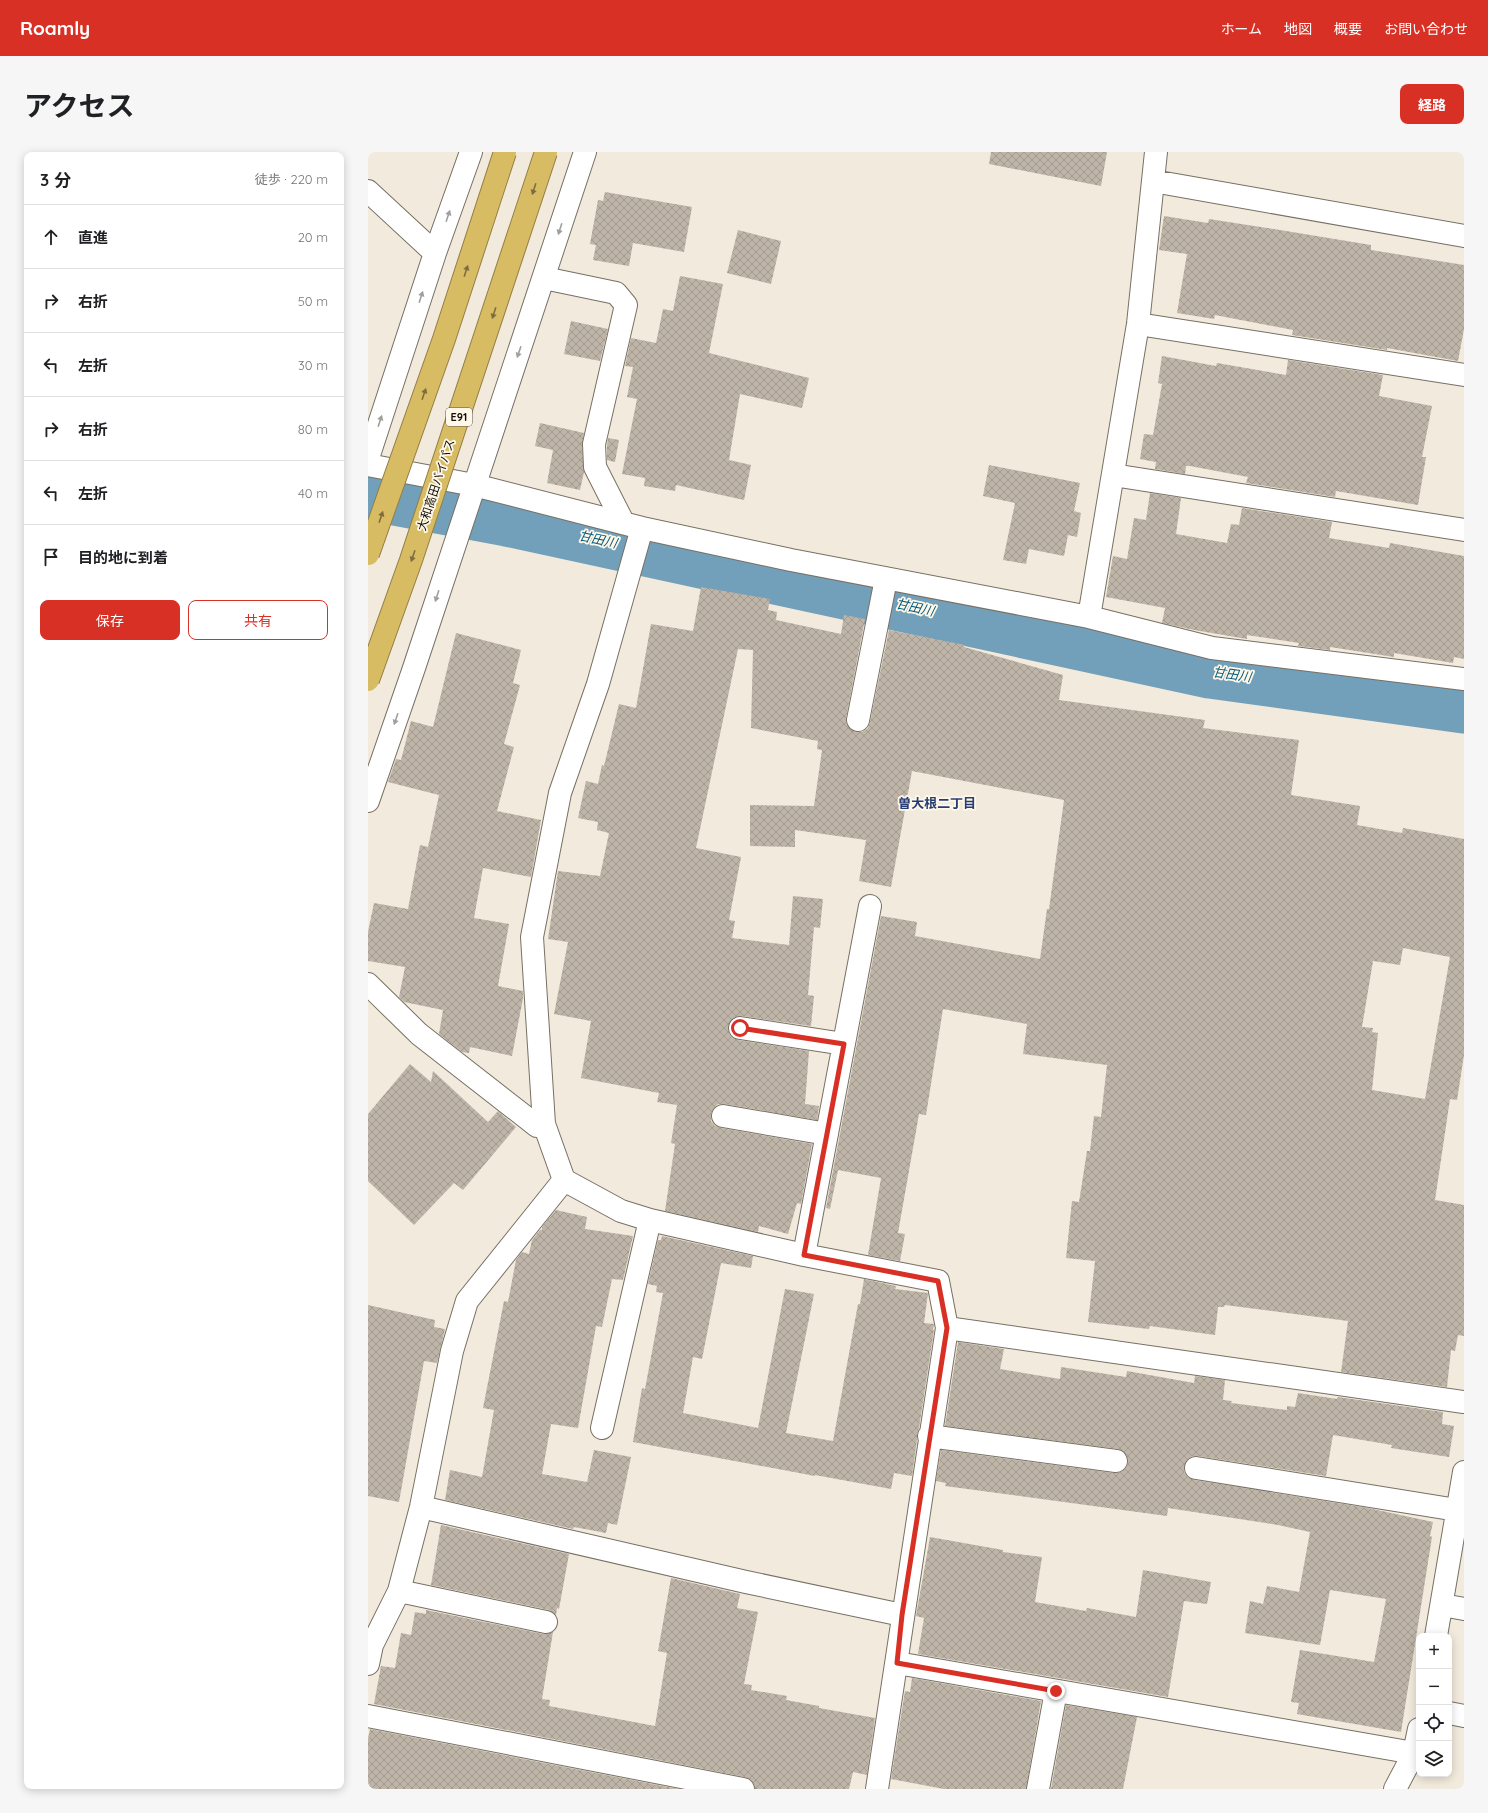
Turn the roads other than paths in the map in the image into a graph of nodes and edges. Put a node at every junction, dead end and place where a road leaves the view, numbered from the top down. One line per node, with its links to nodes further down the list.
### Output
1 (471, 152): 9 (street, one-way to 1)
2 (505, 152): 19 (highway, one-way to 2, bridge)
3 (546, 152): 23 (highway, 大和高田バイパス / E91, one-way to 23, bridge)
4 (585, 152): 10 (street, one-way to 10)
5 (1156, 152): 6 (street)
6 (1153, 181): 8 (street); 11 (street)
7 (368, 191): 9 (street)
8 (1464, 236)
9 (435, 253): 13 (street, one-way to 9)
10 (544, 278): 16 (street, one-way to 16); 17 (street)
11 (1138, 324): 12 (street); 15 (street)
12 (1464, 375)
13 (368, 458)
14 (368, 465): 16 (street)
15 (1113, 475): 18 (street); 21 (street)
16 (468, 501): 17 (street); 25 (street, one-way to 25)
17 (633, 525): 20 (street); 31 (street)
18 (1464, 530)
19 (368, 554)
20 (886, 579): 21 (street); 24 (street)
21 (1089, 617): 22 (street)
22 (1464, 679)
23 (368, 680)
24 (858, 720)
25 (368, 801)
26 (870, 906): 29 (street)
27 (368, 984): 31 (street)
28 (740, 1028): 29 (street)
29 (844, 1044): 32 (street)
30 (723, 1116): 32 (street)
31 (544, 1124): 33 (street)
32 (827, 1134): 35 (street)
33 (564, 1180): 34 (street); 43 (street)
34 (650, 1220): 35 (street); 38 (street)
35 (804, 1255): 36 (street)
36 (947, 1328): 37 (street); 39 (street)
37 (1464, 1402)
38 (602, 1428)
39 (930, 1436): 40 (street); 48 (street)
40 (1116, 1461)
41 (1196, 1468): 44 (street)
42 (1463, 1479): 44 (street)
43 (421, 1507): 45 (street); 48 (street)
44 (1457, 1510): 46 (street)
45 (399, 1591): 49 (street); 52 (street)
46 (1442, 1605): 47 (street); 50 (street)
47 (1464, 1609)
48 (902, 1615): 51 (street)
49 (546, 1622)
50 (1437, 1633)
51 (897, 1663): 53 (street); 60 (street)
52 (368, 1664)
53 (1056, 1691): 58 (street); 61 (street)
54 (1452, 1714): 56 (street)
55 (368, 1716): 59 (street)
56 (1464, 1716)
57 (1416, 1741): 58 (street)
58 (1414, 1753): 62 (street)
59 (743, 1789)
60 (878, 1789)
61 (1038, 1789)
62 (1395, 1789)

